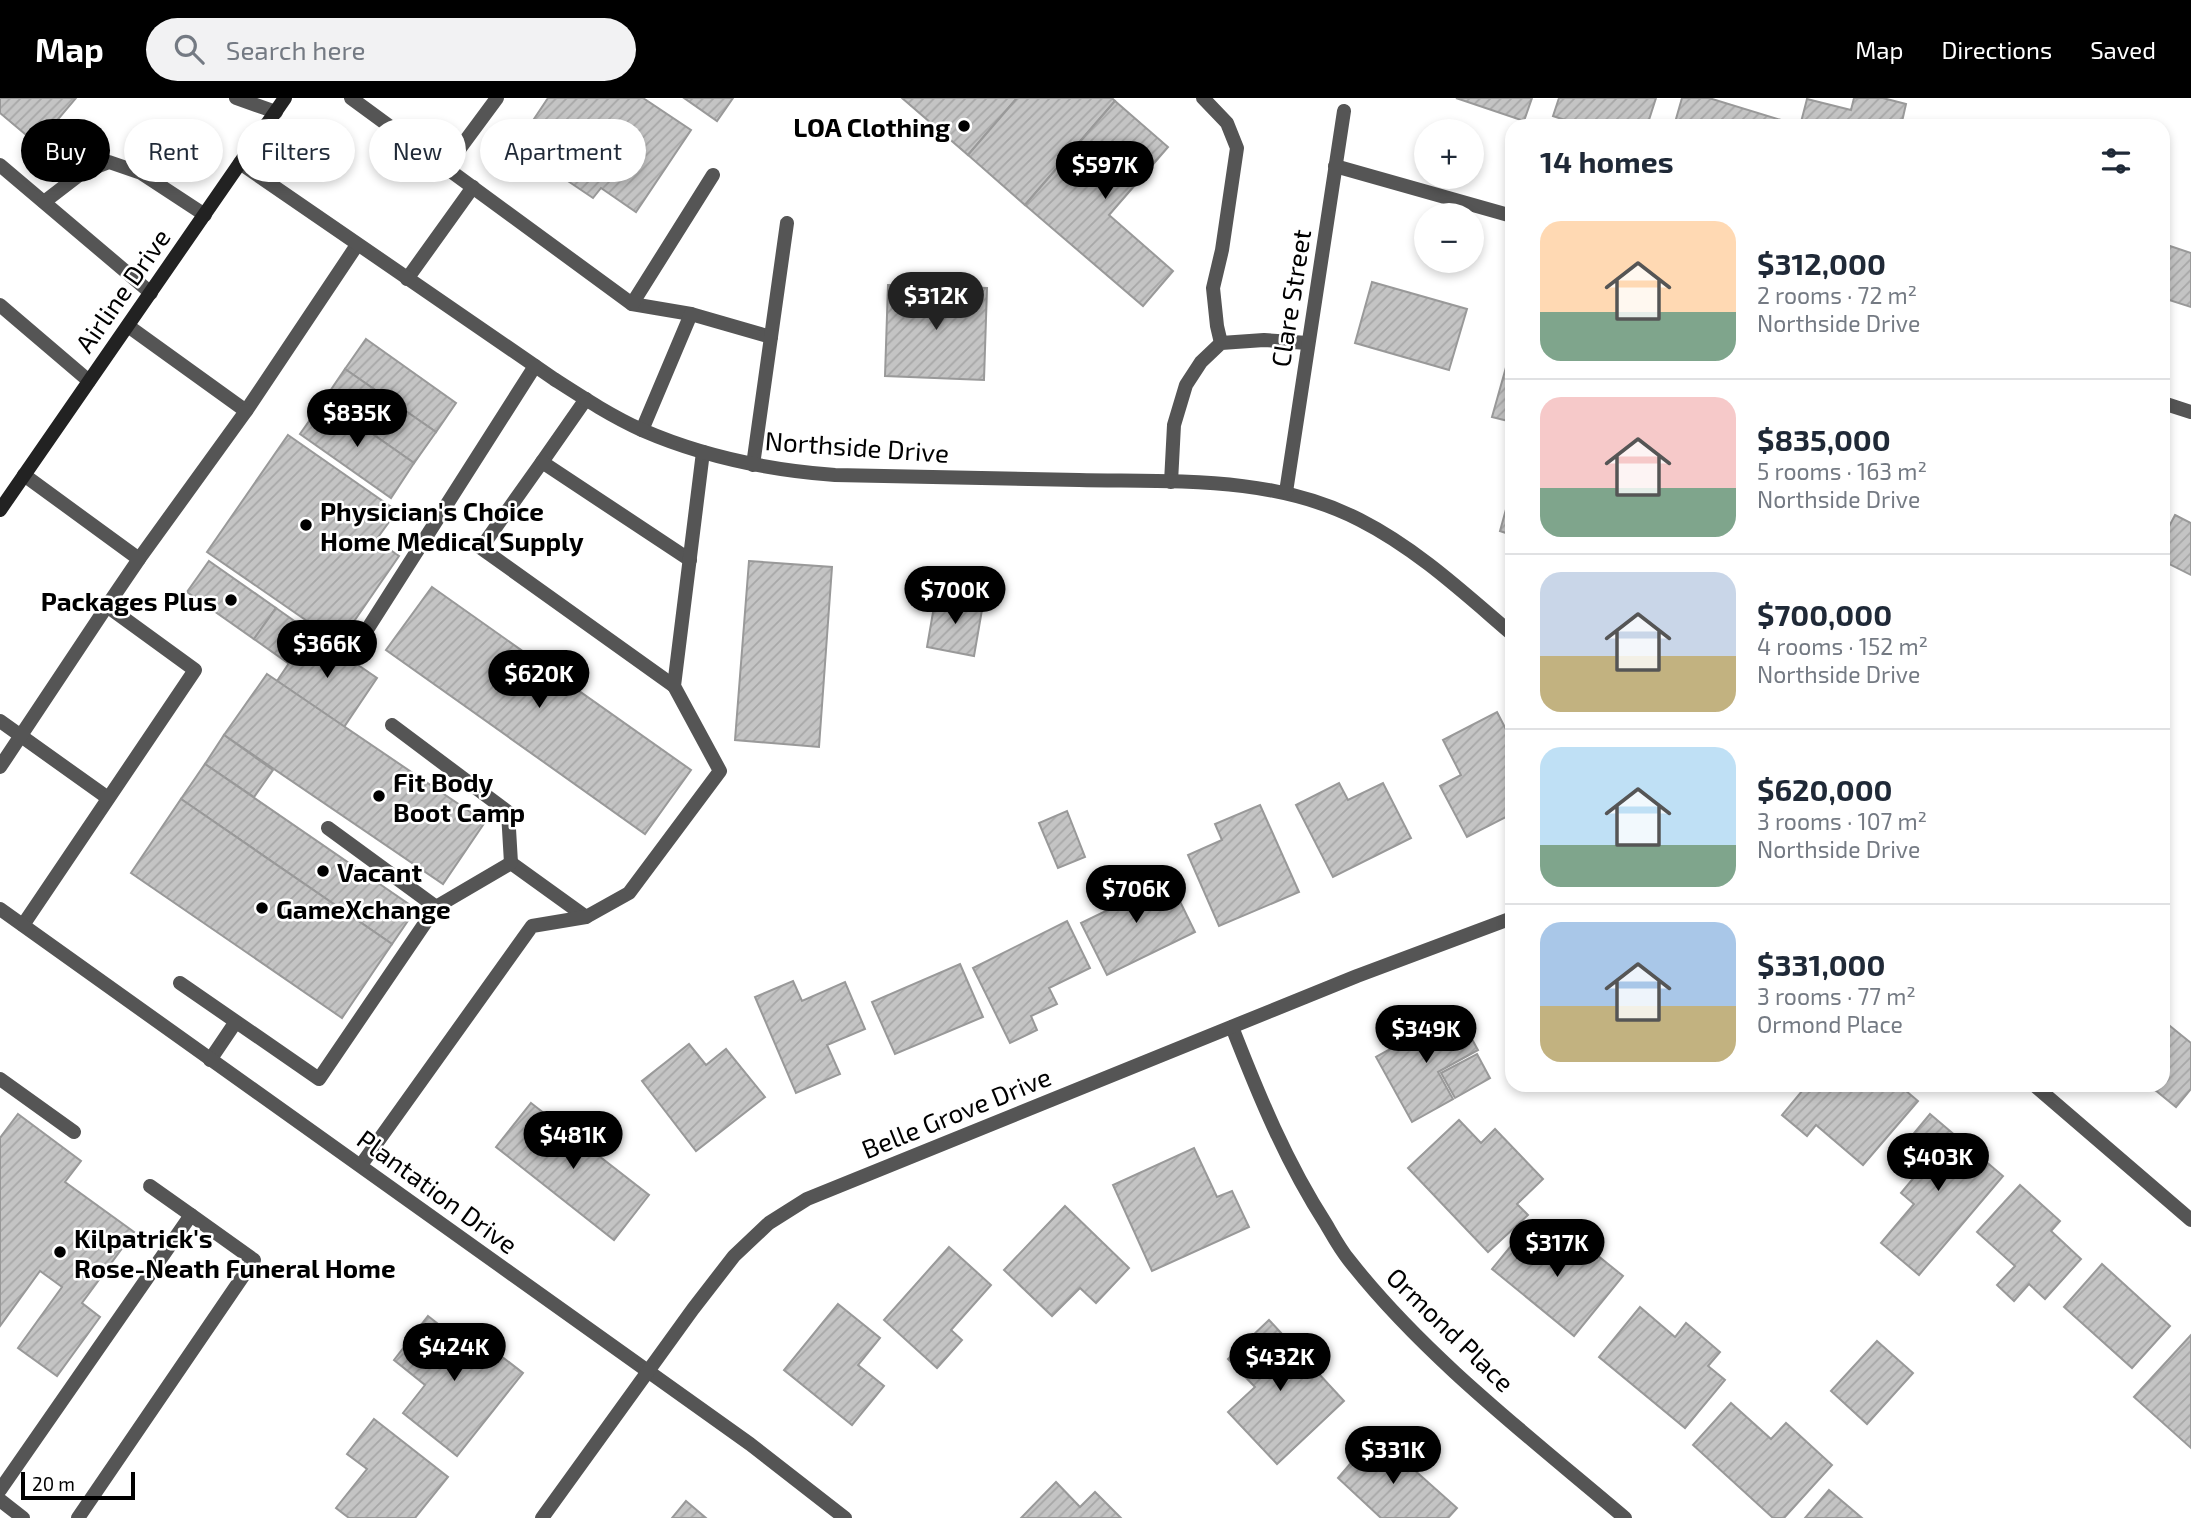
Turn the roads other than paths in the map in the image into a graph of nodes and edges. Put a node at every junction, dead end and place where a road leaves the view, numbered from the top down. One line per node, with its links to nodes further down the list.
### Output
1 (236, 98): 7 (street)
2 (285, 98): 7 (main road, Airline Drive)
3 (351, 98): 9 (street)
4 (497, 98): 10 (street)
5 (1203, 98): 30 (street)
6 (1344, 111): 12 (street, Clare Street)
7 (276, 112): 8 (main road, Airline Drive)
8 (271, 119)
9 (380, 119)
10 (466, 140)
11 (0, 165): 18 (street)
12 (1335, 166): 19 (street); 31 (street, Clare Street)
13 (237, 167): 20 (main road, Airline Drive)
14 (713, 175): 25 (street)
15 (267, 182): 22 (street, Northside Drive)
16 (466, 182): 17 (street)
17 (473, 187): 23 (street); 25 (street)
18 (44, 202): 20 (street); 24 (street)
19 (1505, 214)
20 (205, 215): 24 (main road, Airline Drive)
21 (787, 223): 29 (street)
22 (357, 246): 23 (street, Northside Drive); 36 (street)
23 (407, 279): 32 (street, Northside Drive)
24 (150, 293): 28 (main road, Airline Drive)
25 (632, 304): 27 (street)
26 (0, 305): 33 (street)
27 (691, 314): 29 (street); 38 (street)
28 (128, 327): 33 (main road, Airline Drive); 36 (street)
29 (771, 337): 41 (street)
30 (1221, 343): 31 (street); 43 (street)
31 (1308, 344): 44 (street, Clare Street)
32 (535, 366): 34 (street, Northside Drive); 50 (street)
33 (89, 381): 42 (main road, Airline Drive)
34 (586, 400): 38 (street, Northside Drive); 40 (street)
35 (2170, 405): 37 (street)
36 (246, 411): 46 (street)
37 (2191, 412)
38 (642, 430): 39 (street, Northside Drive)
39 (703, 453): 41 (street, Northside Drive); 47 (street)
40 (542, 462): 47 (street); 51 (street)
41 (753, 465): 43 (street, Northside Drive)
42 (24, 475): 45 (main road, Airline Drive); 46 (street)
43 (1171, 482): 44 (street, Northside Drive)
44 (1286, 492): 49 (street, Northside Drive)
45 (0, 510)
46 (139, 559): 48 (street)
47 (690, 560): 51 (street)
48 (107, 606): 54 (street); 56 (street)
49 (1505, 628)
50 (363, 636)
51 (674, 687): 61 (street)
52 (0, 720): 54 (street)
53 (392, 724): 58 (street)
54 (21, 735): 55 (street); 56 (street)
55 (0, 767)
56 (108, 798): 63 (street)
57 (327, 828): 59 (street)
58 (511, 863): 59 (street); 61 (street)
59 (436, 907): 65 (street)
60 (0, 908): 63 (street, Plantation Drive)
61 (586, 916): 71 (street)
62 (1505, 921): 66 (street, Belle Grove Drive)
63 (23, 925): 67 (street, Plantation Drive)
64 (180, 983): 65 (street)
65 (235, 1023): 67 (street)
66 (1232, 1027): 75 (street, Belle Grove Drive); 82 (street, Ormond Place)
67 (210, 1060): 71 (street, Plantation Drive)
68 (0, 1079): 70 (street)
69 (2042, 1092): 74 (street)
70 (74, 1132)
71 (361, 1166): 75 (street, Plantation Drive)
72 (150, 1186): 73 (street)
73 (191, 1215): 76 (street); 79 (street)
74 (2191, 1220)
75 (647, 1372): 80 (street, Belle Grove Drive); 81 (street, Plantation Drive)
76 (0, 1490)
77 (0, 1500): 78 (street)
78 (23, 1518)
79 (78, 1518)
80 (542, 1518)
81 (845, 1518)
82 (1625, 1518)

